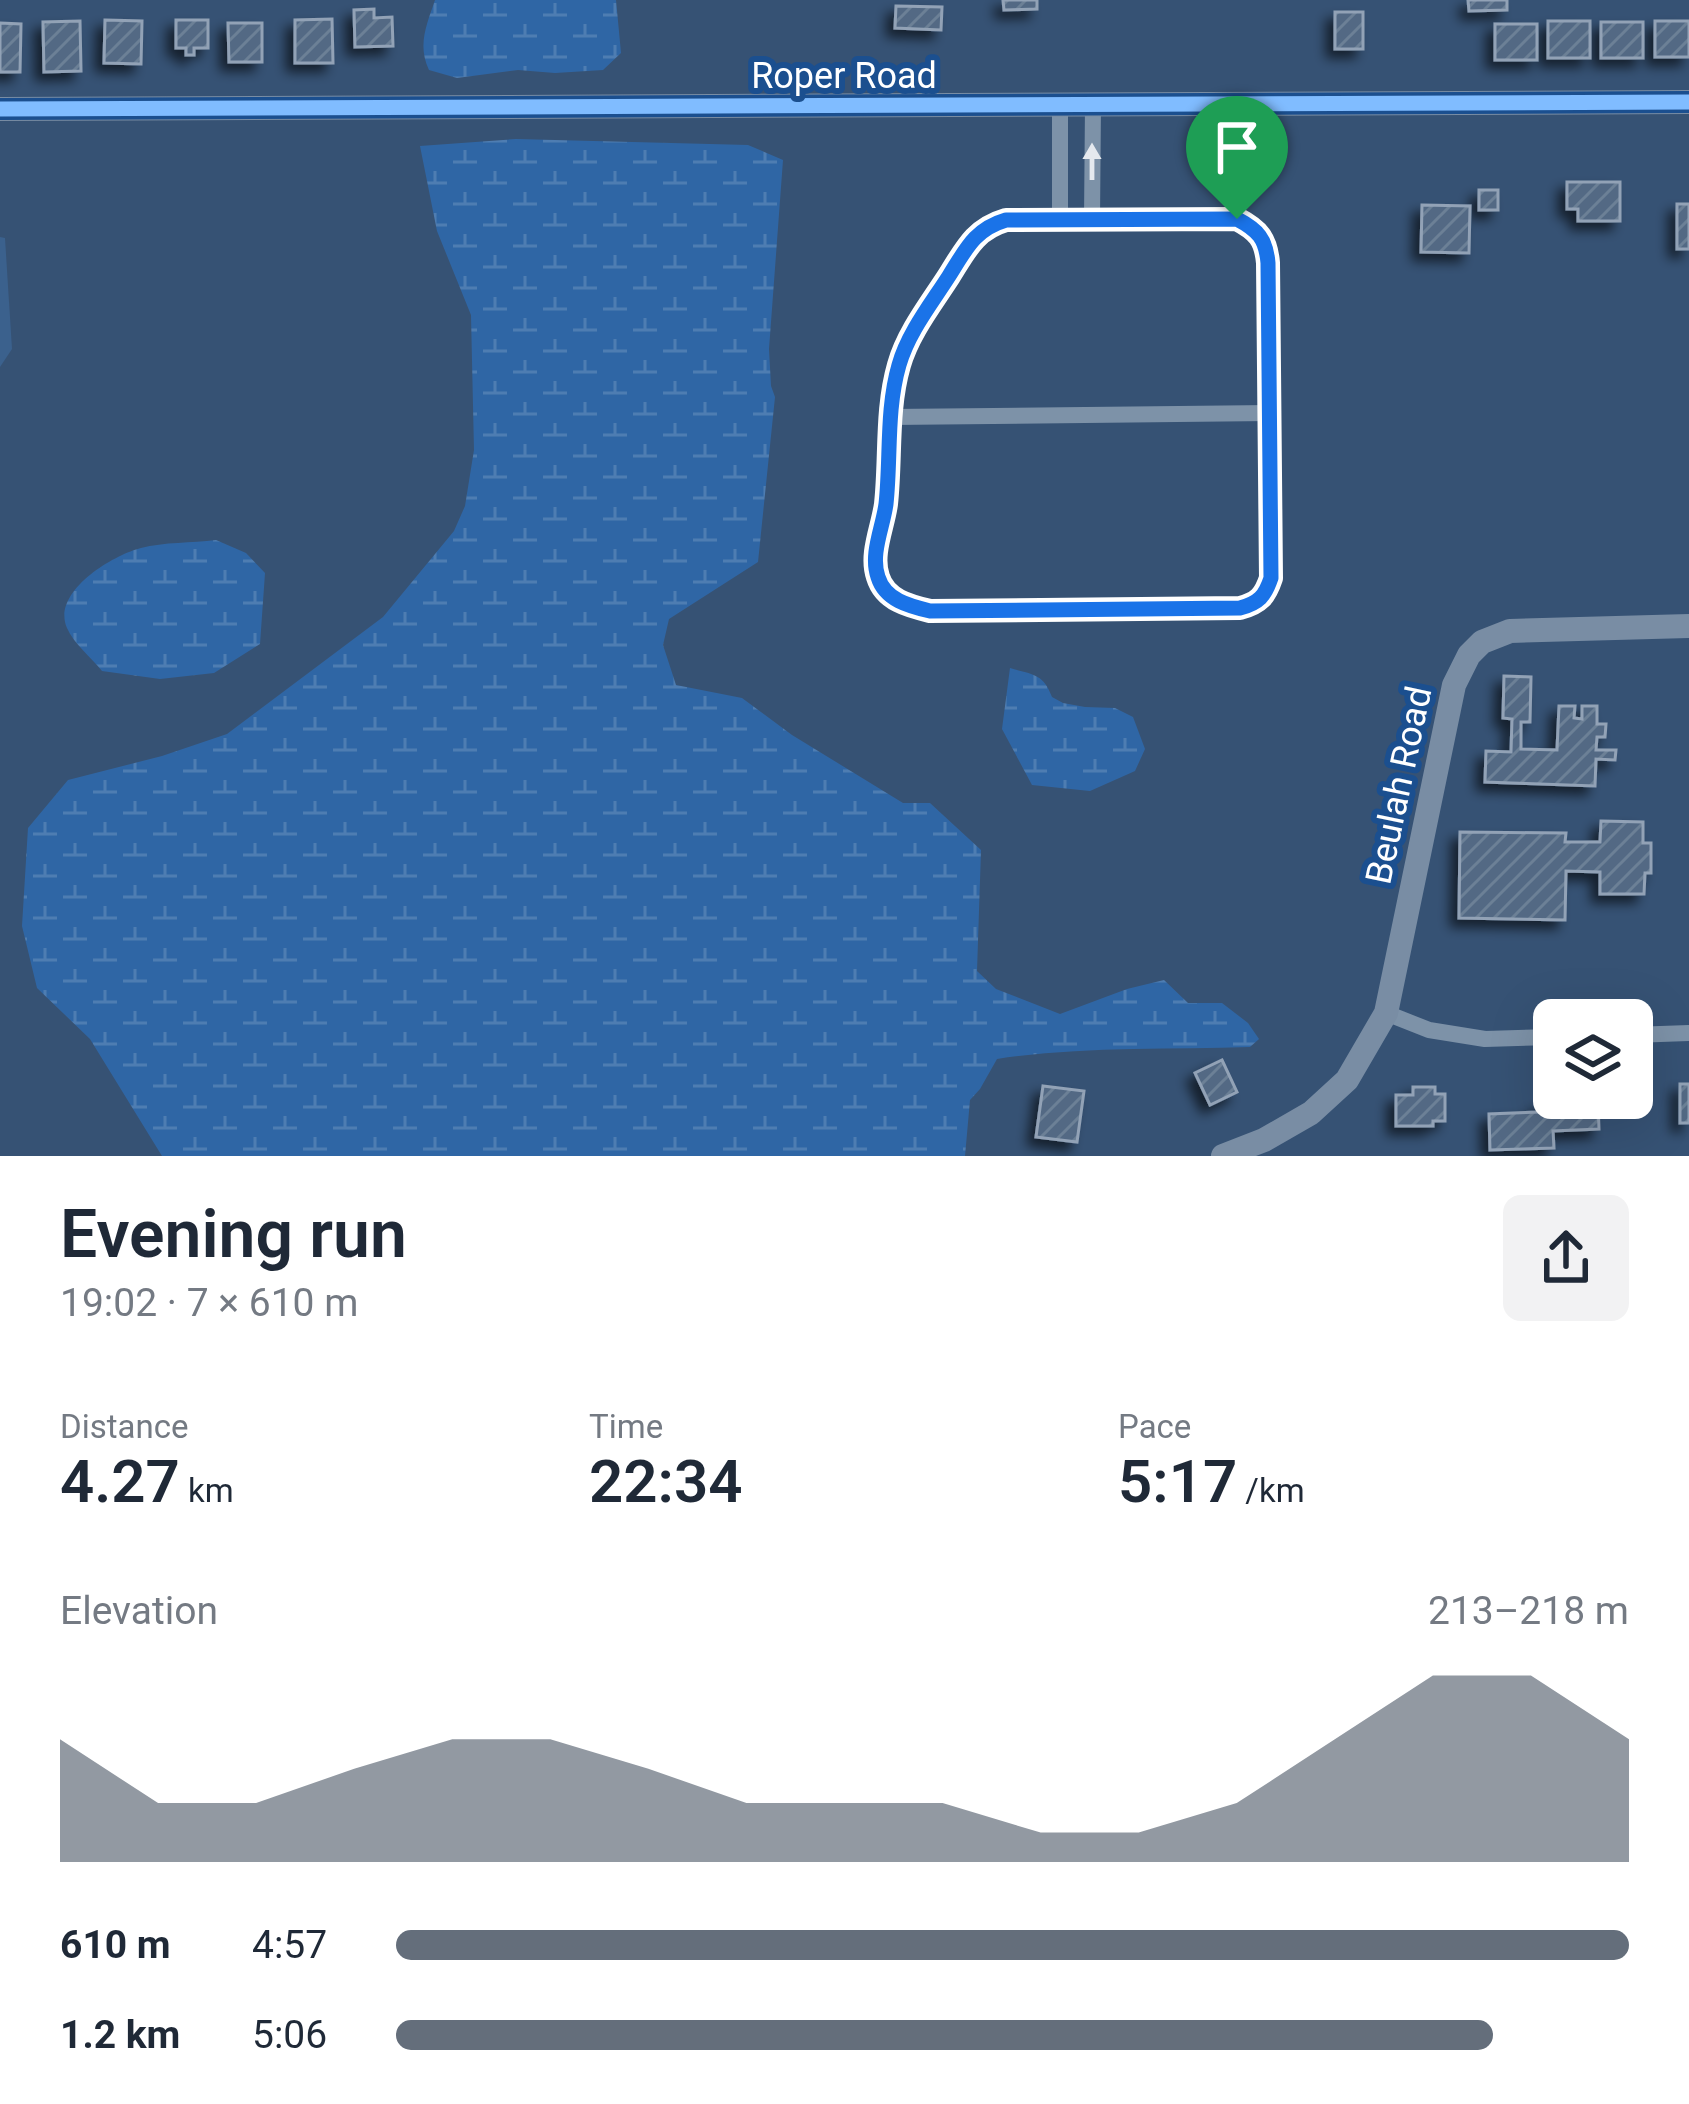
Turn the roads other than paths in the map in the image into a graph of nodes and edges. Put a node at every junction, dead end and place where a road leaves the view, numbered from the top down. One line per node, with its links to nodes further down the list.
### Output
1 (1689, 102): 3 (street, Roper Road)
2 (1060, 104): 3 (street, Roper Road); 4 (street, Roper Road); 6 (street)
3 (1093, 104): 5 (street, one-way to 3)
4 (0, 109)
5 (1092, 219): 6 (street); 7 (street)
6 (1060, 220): 8 (street)
7 (1270, 413): 8 (street); 8 (street)
8 (891, 416)
9 (1689, 626): 10 (street, Beulah Road)
10 (1386, 1013): 13 (street); 14 (street, Beulah Road)
11 (1689, 1033): 12 (street)
12 (1653, 1034)
13 (1533, 1038)
14 (1223, 1156)

